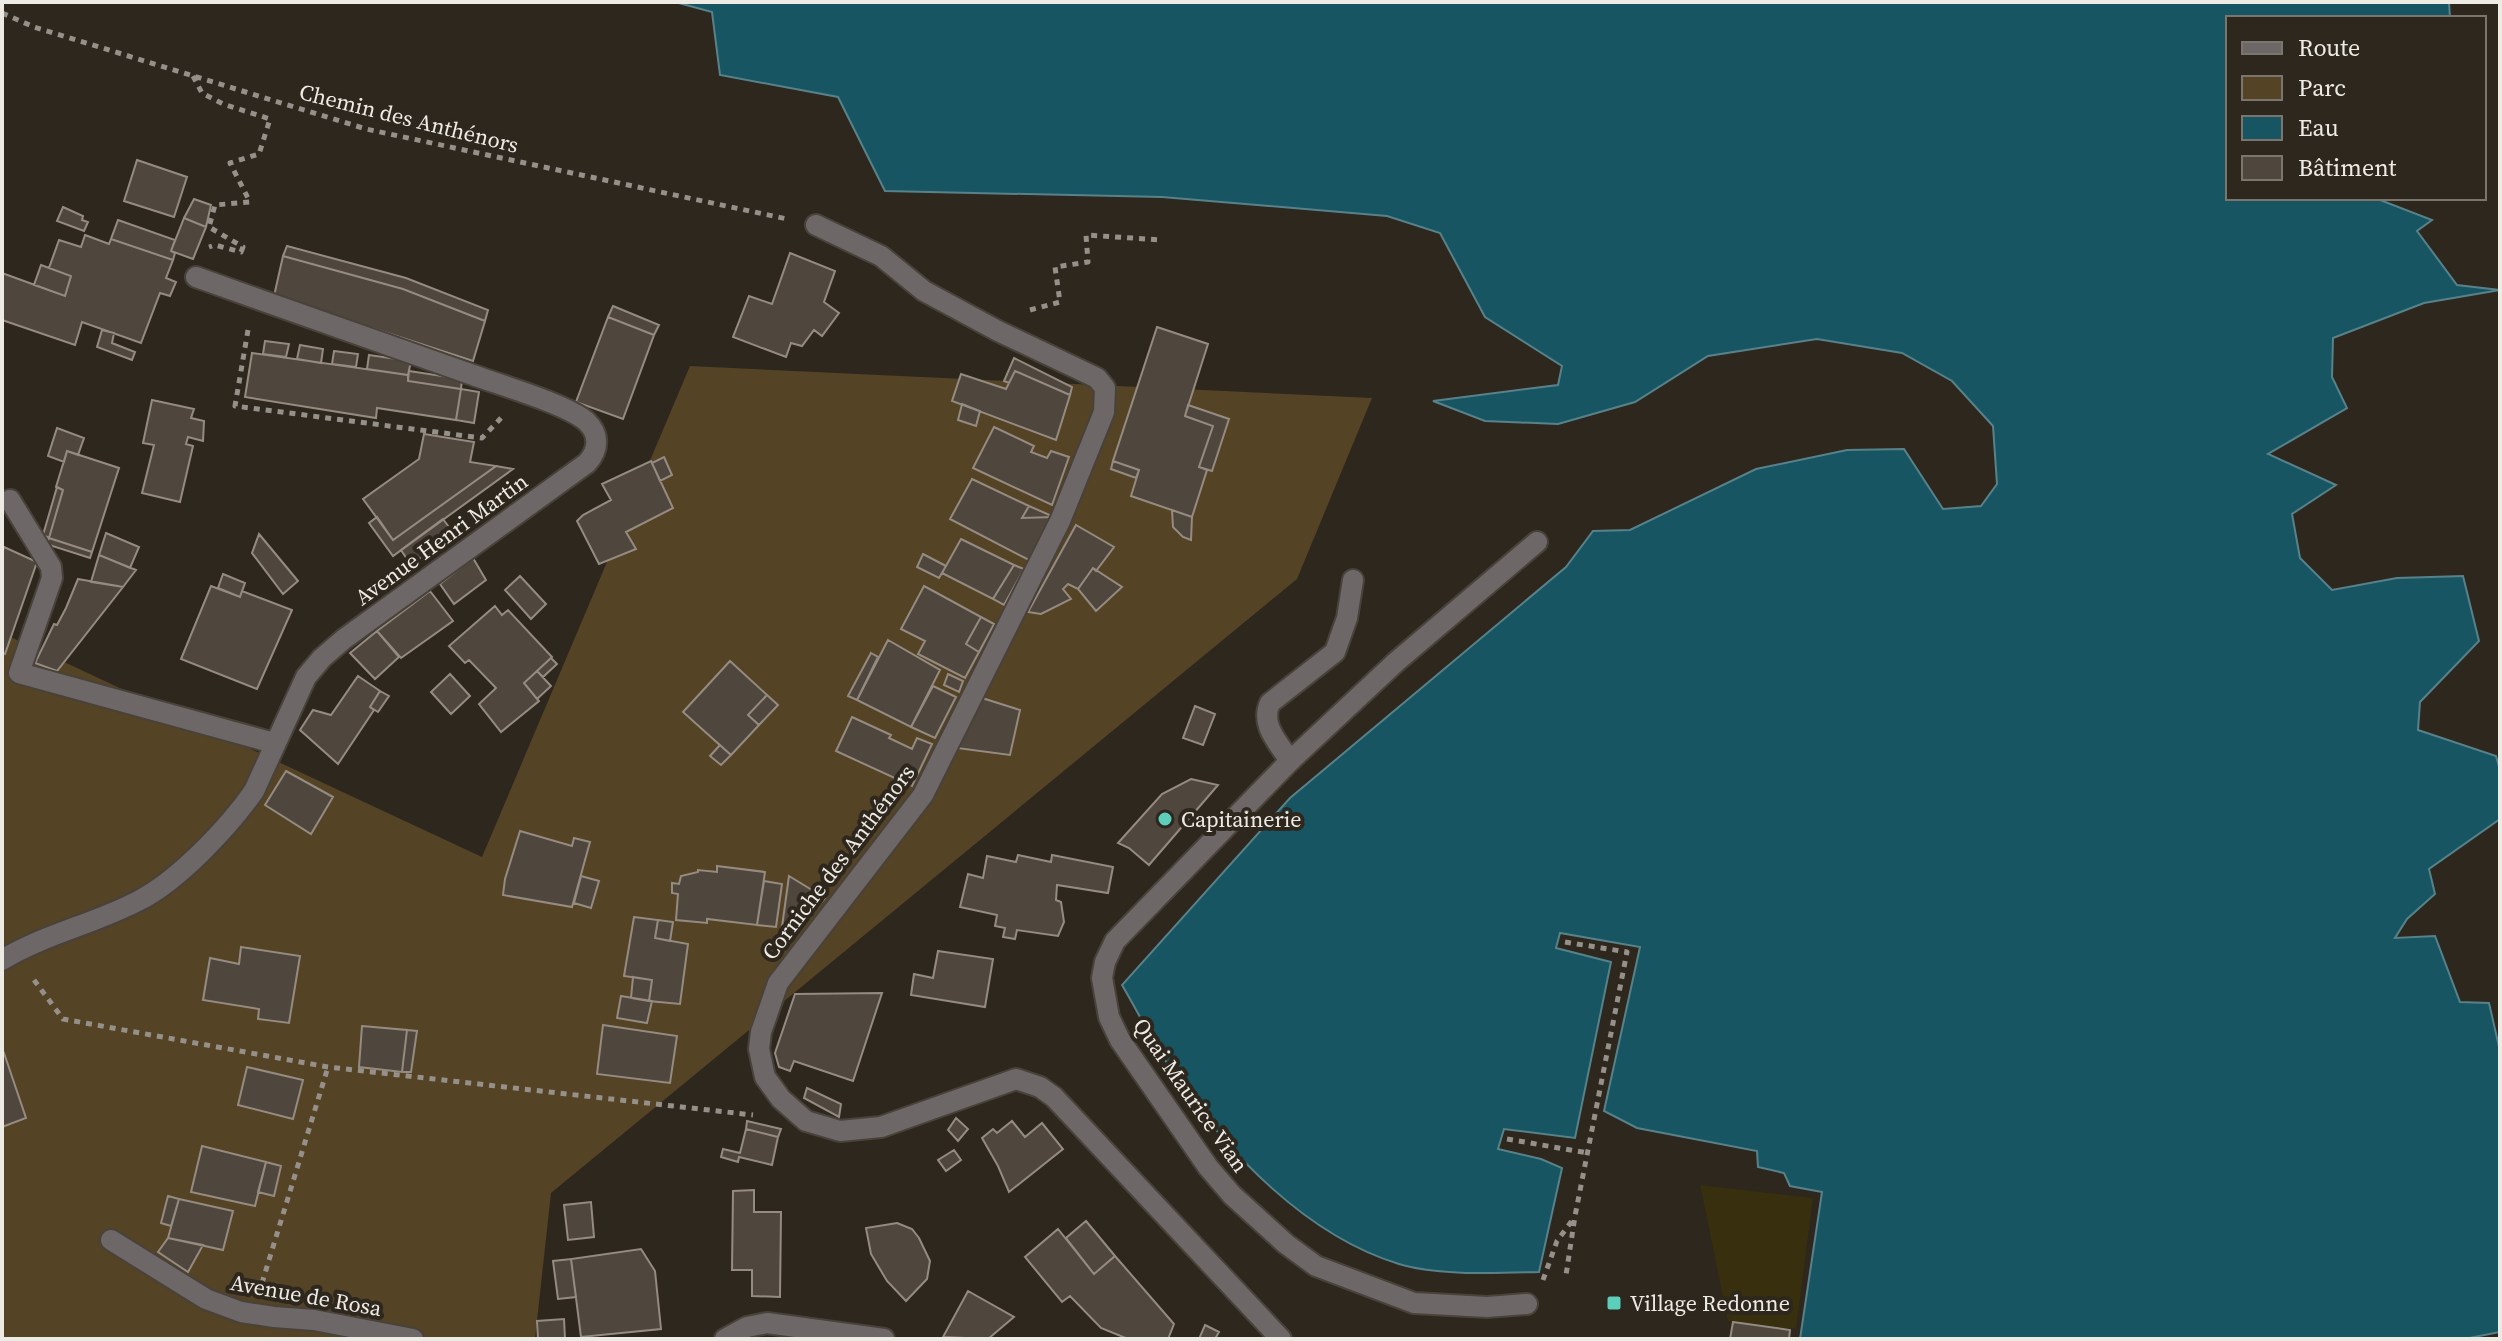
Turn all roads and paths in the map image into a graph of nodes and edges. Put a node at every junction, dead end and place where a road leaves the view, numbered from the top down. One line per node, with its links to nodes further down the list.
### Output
1 (2, 13): 2 (path, Chemin des Anthénors)
2 (192, 75): 3 (path, Chemin des Anthénors); 5 (path)
3 (816, 225): 17 (street, Corniche des Anthénors)
4 (1162, 240): 7 (path)
5 (196, 277): 6 (street, Avenue Henri Martin)
6 (253, 297): 8 (path); 12 (street, Avenue Henri Martin)
7 (1020, 312)
8 (482, 438)
9 (10, 500): 12 (street)
10 (1537, 542): 13 (street, Quai Maurice Vian)
11 (1353, 580): 13 (street)
12 (274, 743): 15 (street, Avenue Henri Martin)
13 (1290, 761): 23 (street, Quai Maurice Vian)
14 (1565, 942): 19 (path)
15 (8, 956): 16 (path)
16 (328, 1067): 17 (path); 24 (path)
17 (806, 1121): 28 (street, Corniche des Anthénors)
18 (1507, 1139): 19 (path)
19 (1588, 1153): 20 (path)
20 (1575, 1216): 22 (path); 23 (path)
21 (111, 1240): 24 (street, Avenue de Rosa)
22 (1566, 1275)
23 (1527, 1304)
24 (252, 1314): 25 (street, Avenue de Rosa)
25 (413, 1339)
26 (725, 1339): 27 (street)
27 (884, 1339)
28 (1281, 1339)

